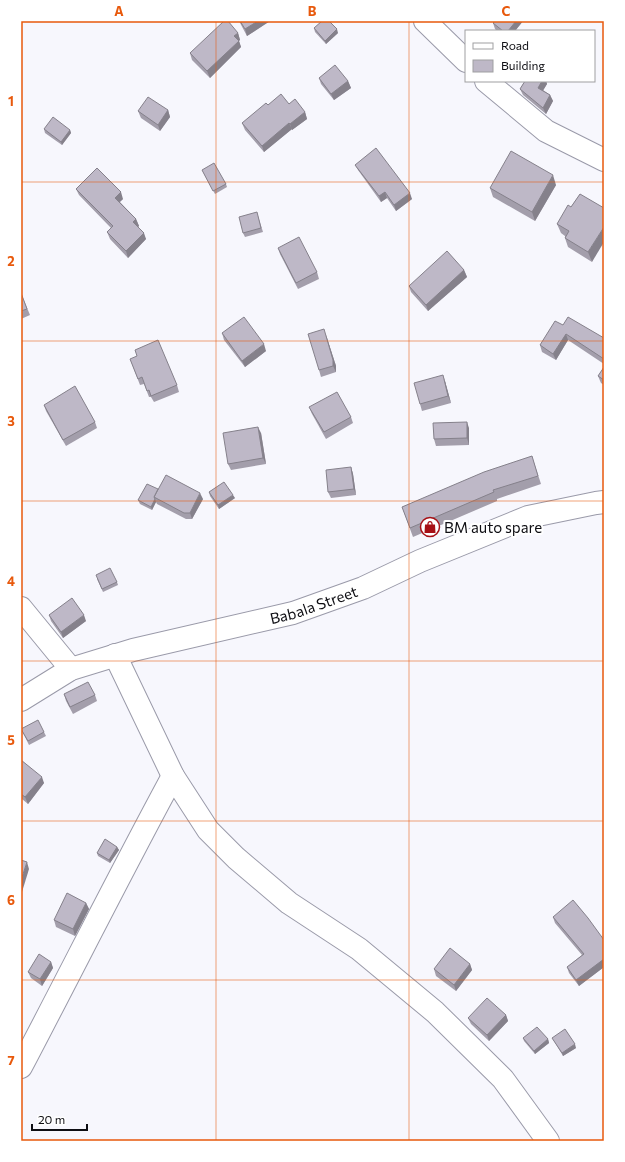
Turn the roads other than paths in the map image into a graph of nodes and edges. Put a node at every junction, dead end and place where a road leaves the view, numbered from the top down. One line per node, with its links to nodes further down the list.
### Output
1 (425, 21): 2 (street)
2 (465, 60)
3 (487, 82): 4 (street)
4 (604, 160)
5 (604, 502): 7 (street, Babala Street)
6 (21, 608): 8 (street)
7 (115, 655): 8 (street, Babala Street); 10 (street)
8 (71, 669): 9 (street, Babala Street)
9 (21, 700)
10 (173, 776): 11 (street); 12 (street)
11 (21, 1067)
12 (548, 1141)

